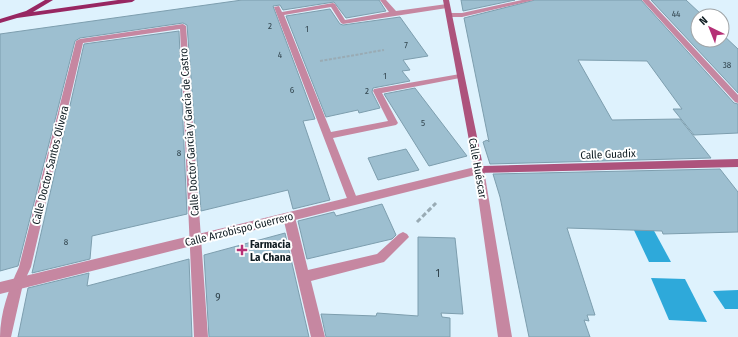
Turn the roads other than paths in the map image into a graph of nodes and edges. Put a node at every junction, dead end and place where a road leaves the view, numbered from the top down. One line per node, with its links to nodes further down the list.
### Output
1 (50, 0): 8 (main road)
2 (132, 0): 8 (main road)
3 (384, 0): 7 (street)
4 (531, 0): 6 (street)
5 (645, 0): 12 (street)
6 (448, 7): 7 (street); 11 (main road, Calle Huéscar)
7 (394, 13): 13 (street)
8 (19, 16): 9 (main road)
9 (0, 21)
10 (131, 33): 19 (street, Calle Doctor García y García de Castro); 21 (street, Calle Doctor Santos Olivera)
11 (460, 76): 13 (street); 15 (main road, Calle Huéscar)
12 (738, 100)
13 (328, 136): 16 (street)
14 (738, 163): 15 (main road, Calle Guadix)
15 (478, 170): 16 (street, Calle Arzobispo Guerrero); 26 (street, Calle Huéscar)
16 (353, 201): 17 (street, Calle Arzobispo Guerrero)
17 (288, 217): 19 (street, Calle Arzobispo Guerrero); 20 (street)
18 (403, 237): 20 (street)
19 (196, 240): 21 (street, Calle Arzobispo Guerrero); 24 (street, Calle Doctor García y García de Castro)
20 (303, 277): 25 (street)
21 (17, 284): 22 (street, Calle Arzobispo Guerrero); 23 (street, Calle Doctor Santos Olivera)
22 (0, 288)
23 (4, 337)
24 (201, 337)
25 (318, 337)
26 (505, 337)

